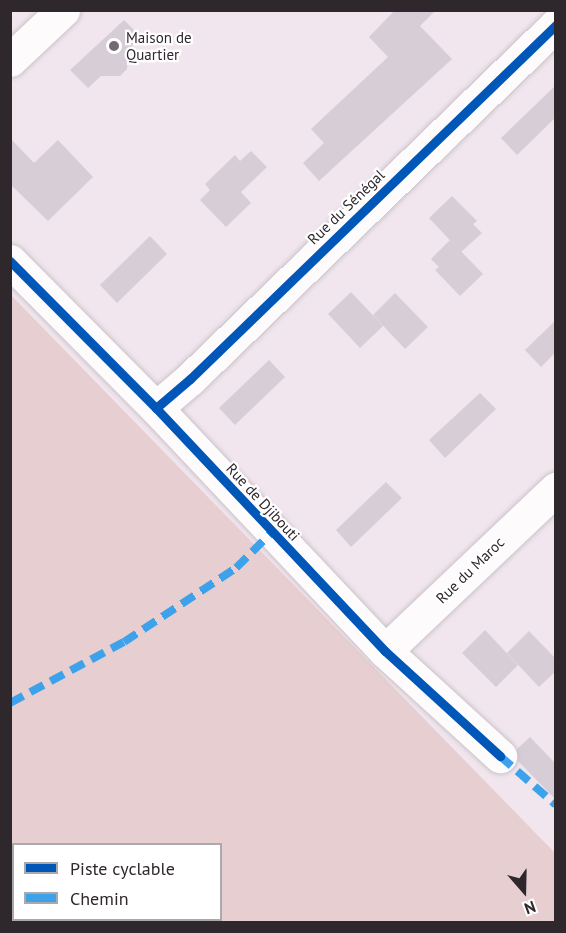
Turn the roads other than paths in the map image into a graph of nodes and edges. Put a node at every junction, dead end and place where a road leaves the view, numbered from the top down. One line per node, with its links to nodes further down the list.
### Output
1 (63, 10): 3 (street)
2 (555, 25): 5 (street, Rue du Sénégal)
3 (10, 60)
4 (10, 261): 5 (street, Rue de Djibouti)
5 (156, 408): 7 (street, Rue de Djibouti)
6 (555, 489): 7 (street, Rue du Maroc)
7 (385, 651): 8 (street, Rue de Djibouti)
8 (500, 756)

